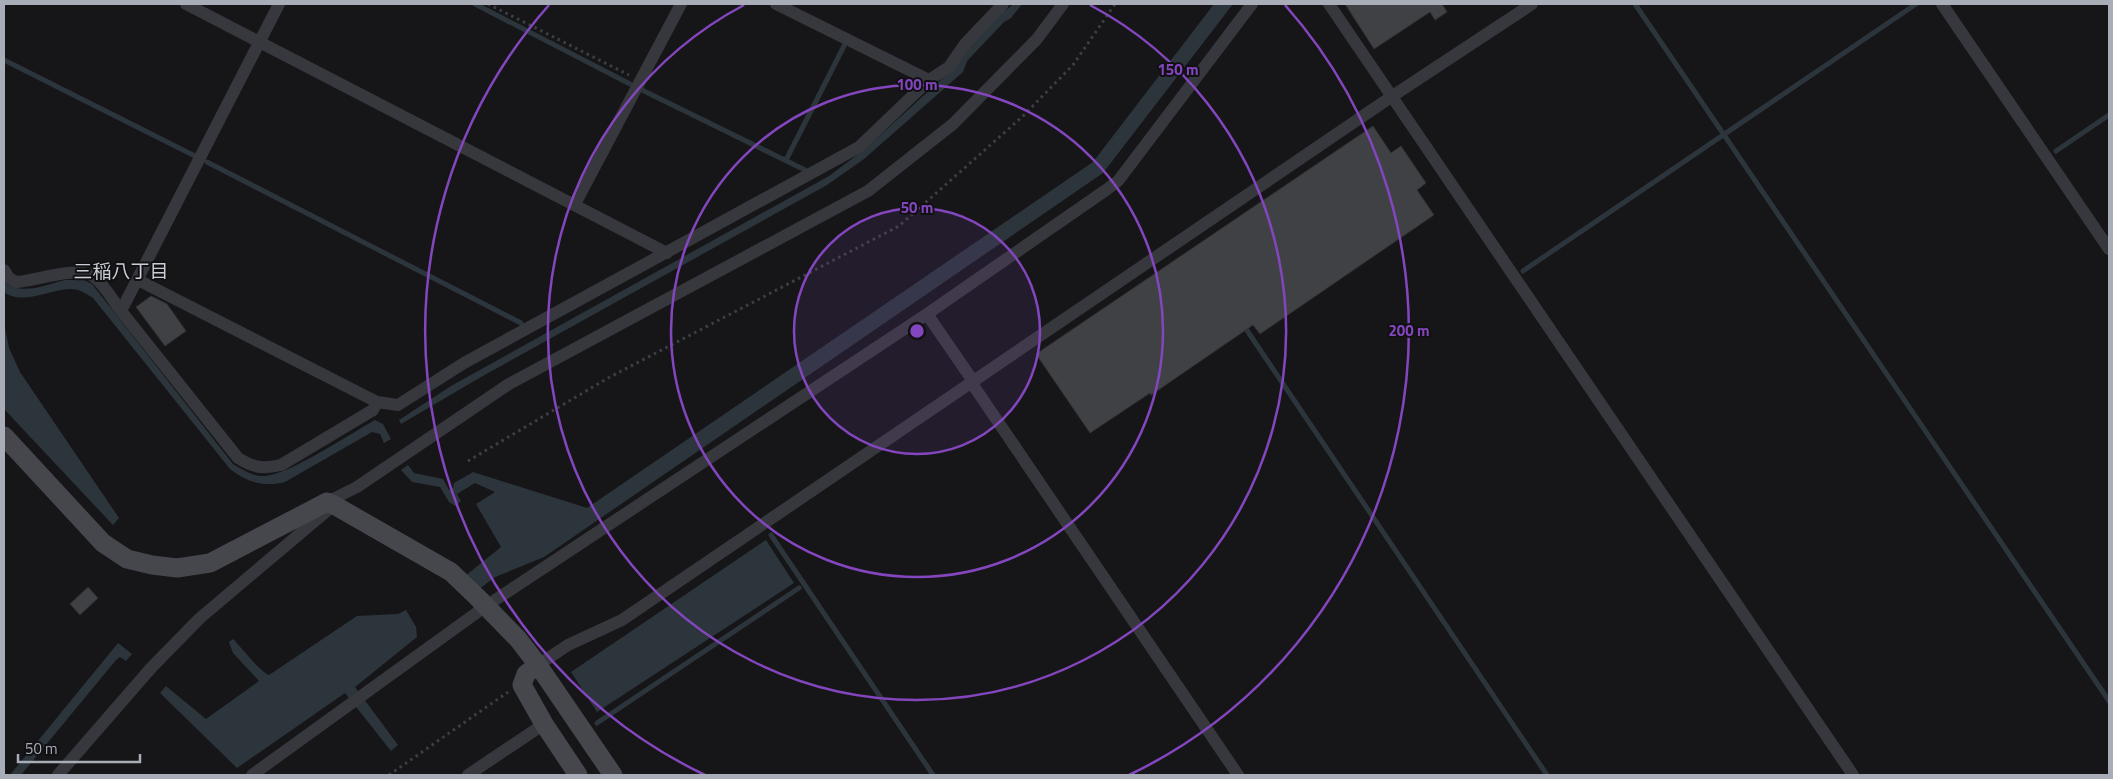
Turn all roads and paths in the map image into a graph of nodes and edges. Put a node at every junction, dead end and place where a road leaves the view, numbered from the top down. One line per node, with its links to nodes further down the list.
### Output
1 (186, 4): 13 (street)
2 (279, 4): 13 (street)
3 (488, 4): 14 (path)
4 (681, 4): 14 (street)
5 (776, 4): 15 (street)
6 (1003, 4): 15 (street)
7 (1063, 4): 28 (street)
8 (1115, 4): 27 (path)
9 (1252, 4): 23 (street)
10 (1329, 4): 16 (street)
11 (1532, 4): 16 (street)
12 (1942, 4): 18 (street)
13 (260, 42): 17 (street); 21 (street)
14 (640, 80): 17 (street)
15 (929, 80): 19 (street)
16 (1391, 97): 24 (street); 40 (street)
17 (575, 204): 19 (street)
18 (2109, 249)
19 (667, 253): 25 (street)
20 (4, 270): 22 (street)
21 (138, 280): 22 (street); 25 (street)
22 (122, 311): 25 (street)
23 (927, 314): 24 (street); 29 (street)
24 (972, 381): 30 (street); 39 (street)
25 (377, 402)
26 (4, 436): 28 (street)
27 (468, 461)
28 (331, 504): 29 (street); 33 (street)
29 (481, 601): 30 (street); 34 (street)
30 (538, 665): 31 (street); 38 (street)
31 (522, 685): 32 (street); 35 (path)
32 (544, 724): 36 (street); 37 (street)
33 (58, 775)
34 (252, 775)
35 (388, 775)
36 (468, 775)
37 (578, 775)
38 (613, 775)
39 (1238, 775)
40 (1853, 775)

